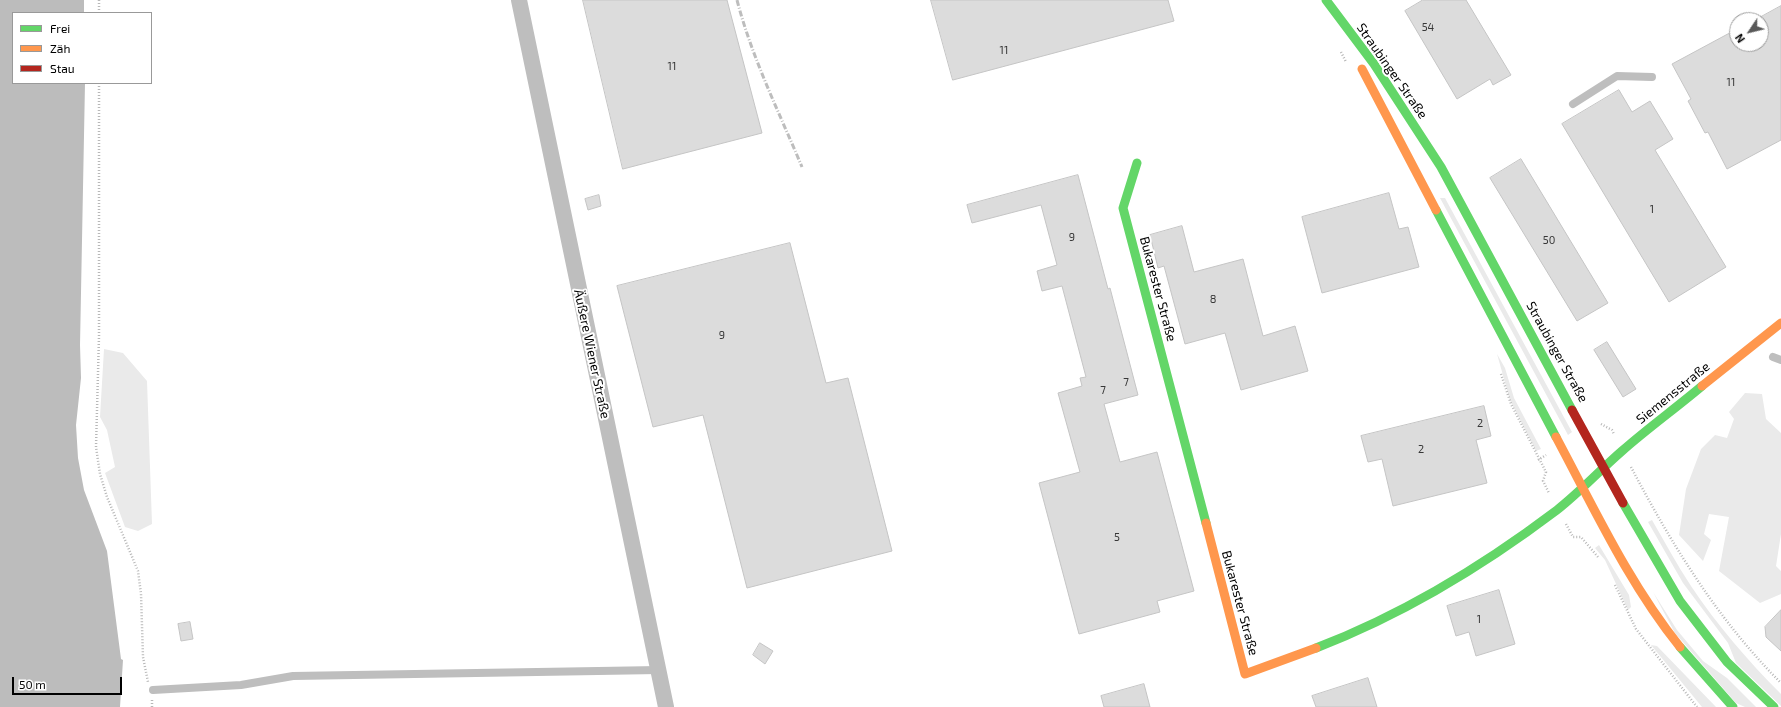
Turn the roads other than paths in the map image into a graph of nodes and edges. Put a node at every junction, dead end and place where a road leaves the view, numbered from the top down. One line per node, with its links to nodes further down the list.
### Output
1 (519, 0): 12 (street, Äußere Wiener Straße)
2 (1321, 0): 4 (main road, Straubinger Straße)
3 (1326, 0): 10 (main road, Straubinger Straße)
4 (1350, 48)
5 (1358, 62): 11 (main road, Straubinger Straße)
6 (1652, 77): 7 (lane)
7 (1573, 104)
8 (1137, 163): 11 (main road, Bukarester Straße)
9 (1781, 323): 10 (main road, Siemensstraße)
10 (1604, 467): 11 (main road, Siemensstraße); 16 (main road, Straubinger Straße)
11 (1583, 487): 15 (main road, Straubinger Straße)
12 (658, 670): 13 (lane); 14 (street, Äußere Wiener Straße)
13 (153, 690)
14 (666, 707)
15 (1732, 707)
16 (1774, 707)

